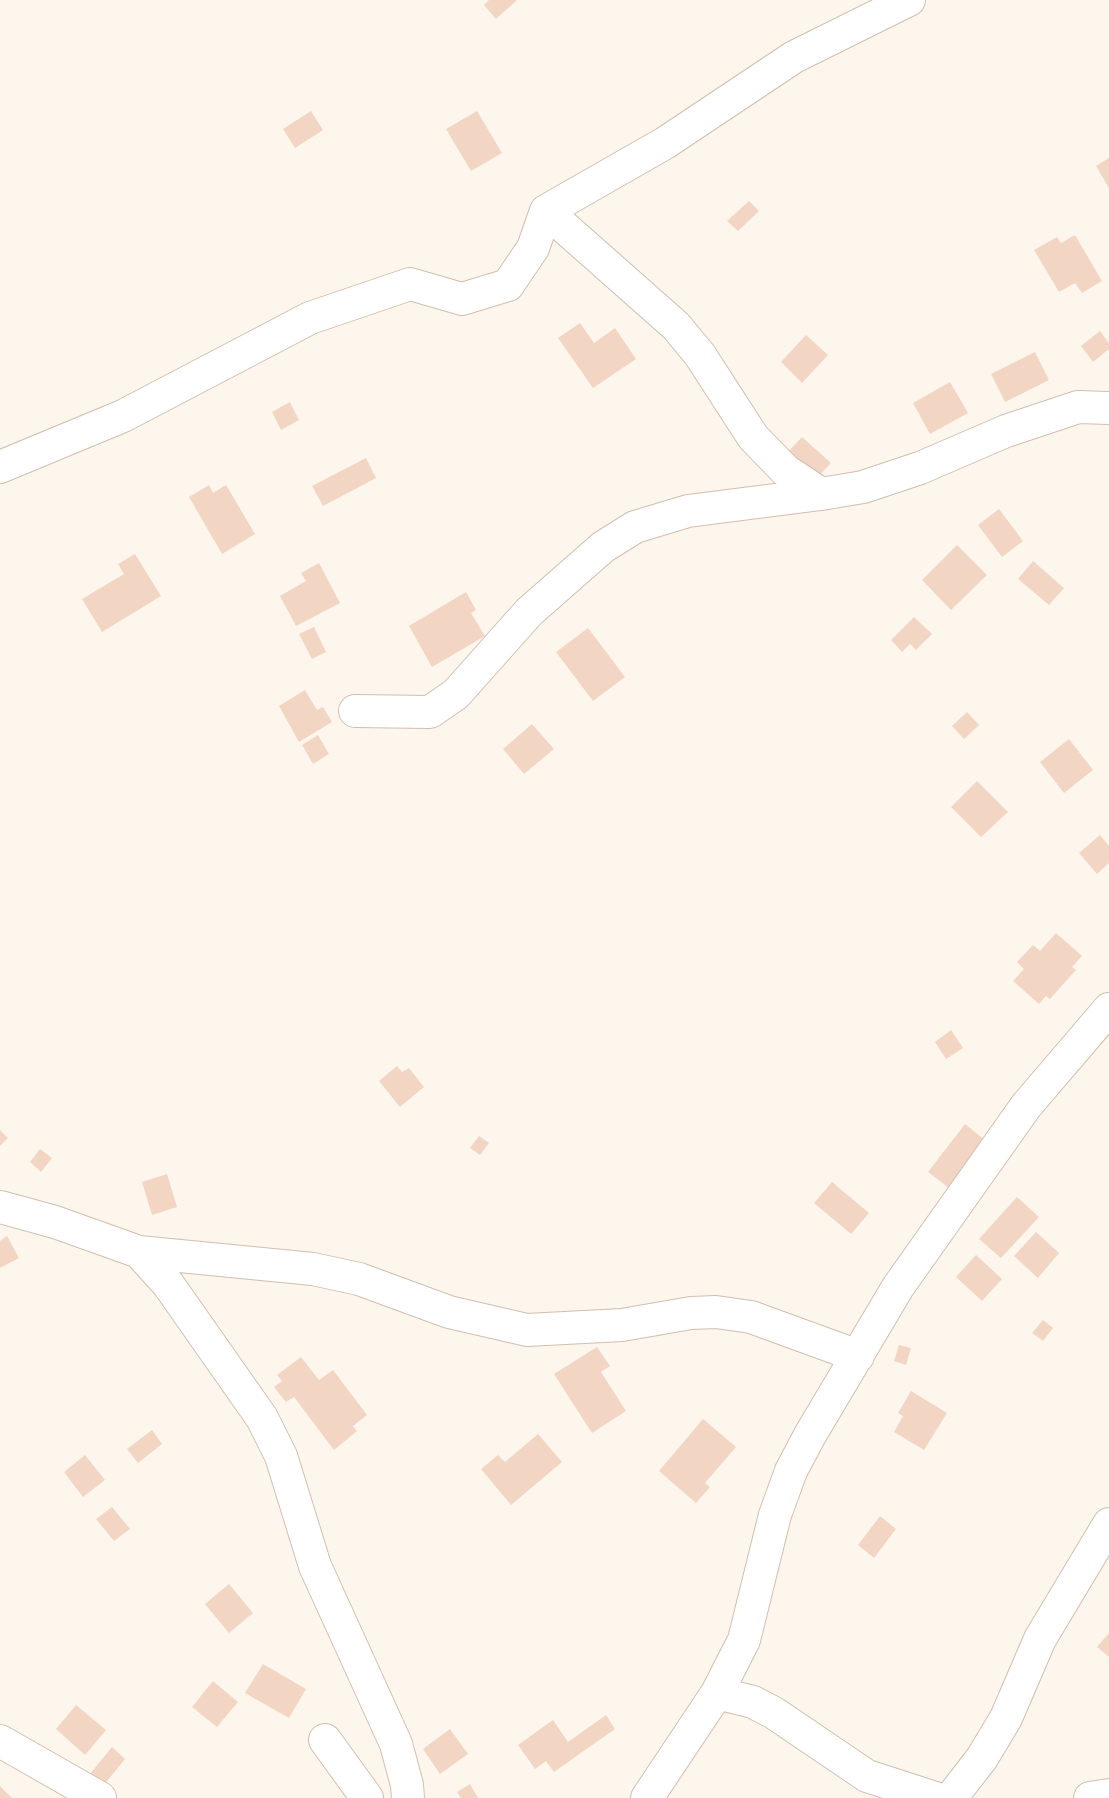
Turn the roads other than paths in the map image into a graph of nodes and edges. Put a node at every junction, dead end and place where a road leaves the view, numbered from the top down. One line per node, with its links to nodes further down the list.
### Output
1 (909, 0): 2 (street)
2 (546, 211): 4 (street); 5 (street)
3 (1109, 408): 5 (street)
4 (0, 467)
5 (821, 494): 6 (street)
6 (355, 711)
7 (1109, 1009): 10 (street)
8 (0, 1207): 9 (street)
9 (139, 1252): 10 (street); 18 (street)
10 (858, 1356): 12 (street)
11 (1109, 1524): 21 (street)
12 (717, 1693): 19 (street); 20 (street)
13 (325, 1740): 17 (street)
14 (0, 1741): 16 (street)
15 (1109, 1795): 22 (street)
16 (99, 1798)
17 (367, 1798)
18 (408, 1798)
19 (647, 1798)
20 (935, 1798)
21 (951, 1798)
22 (1090, 1798)

